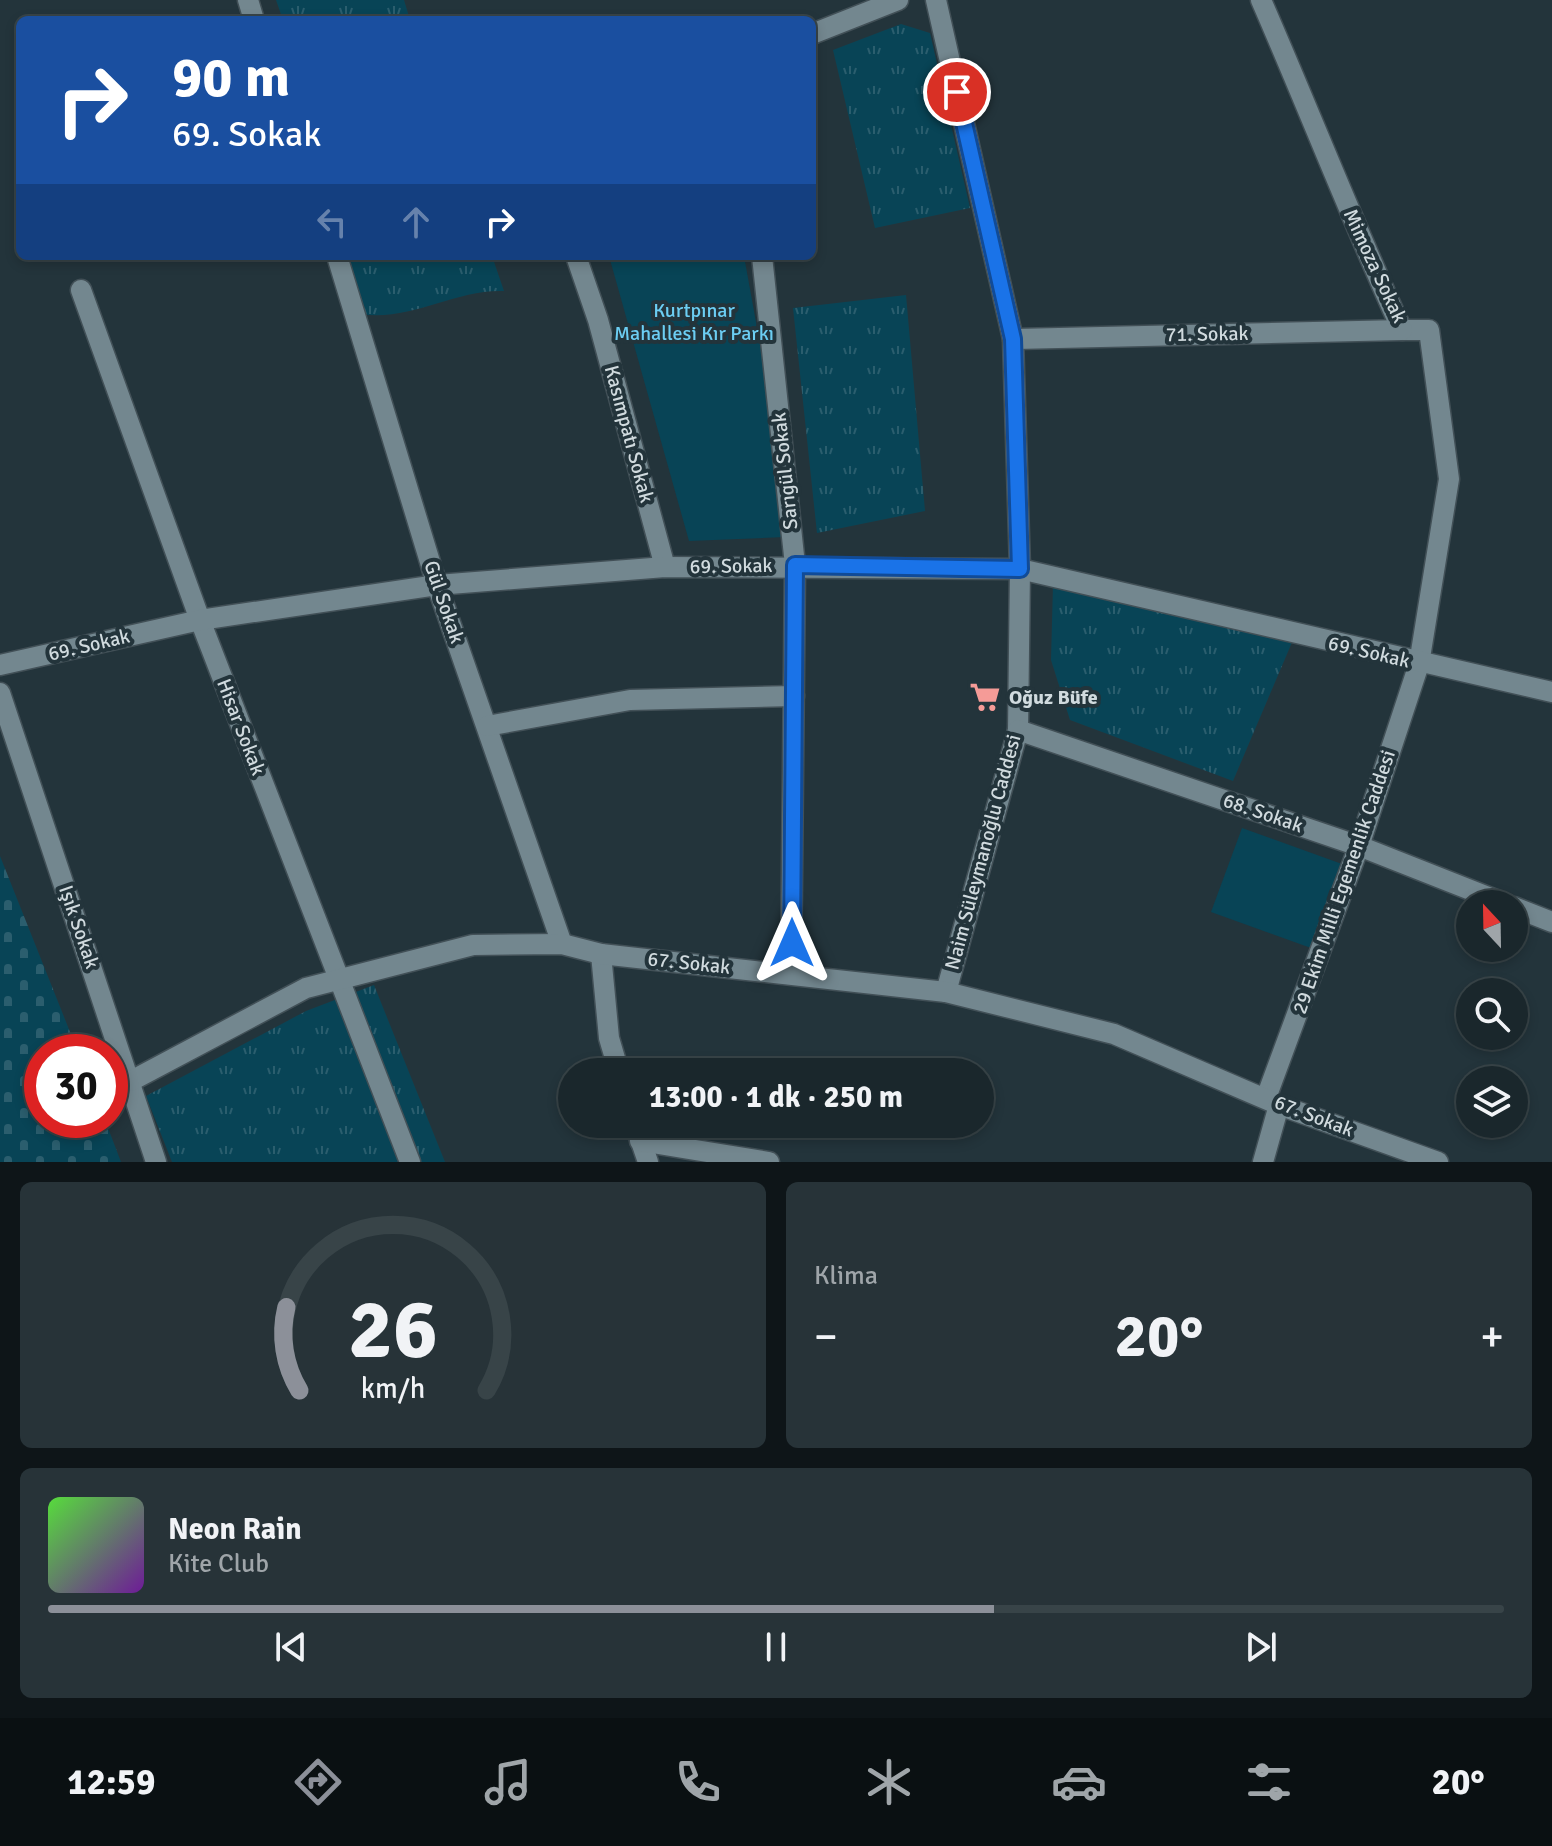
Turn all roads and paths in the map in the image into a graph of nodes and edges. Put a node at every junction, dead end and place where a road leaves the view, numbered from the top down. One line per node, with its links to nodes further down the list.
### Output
1 (898, 0): 4 (street)
2 (936, 0): 10 (street, Naim Süleymanoğlu Caddesi)
3 (1261, 0): 9 (street, Mimoza Sokak)
4 (816, 32)
5 (338, 260): 14 (street, Gül Sokak)
6 (577, 260): 12 (street, Kasımpatı Sokak)
7 (762, 260): 11 (street, Sarıgül Sokak)
8 (81, 290): 15 (street, Hisar Sokak)
9 (1402, 330): 10 (street, 71. Sokak); 16 (street, Mimoza Sokak)
10 (1013, 339): 13 (street, Naim Süleymanoğlu Caddesi)
11 (795, 565): 12 (street, 69. Sokak); 13 (street, 69. Sokak); 20 (street, Sarıgül Sokak)
12 (665, 567): 14 (street, 69. Sokak)
13 (1020, 569): 16 (street, 69. Sokak); 22 (street, Naim Süleymanoğlu Caddesi)
14 (437, 585): 15 (street, 69. Sokak); 21 (street, Gül Sokak)
15 (200, 620): 17 (street, 69. Sokak); 30 (street, Hisar Sokak)
16 (1419, 664): 18 (street, 69. Sokak); 23 (street, 29 Ekim Milli Egemenlik Caddesi)
17 (0, 665)
18 (1552, 692)
19 (0, 693): 33 (street, Işık Sokak)
20 (794, 696): 21 (street); 29 (street, Sarıgül Sokak)
21 (487, 726): 27 (street, Gül Sokak)
22 (1018, 730): 23 (street, 68. Sokak); 31 (street, Naim Süleymanoğlu Caddesi)
23 (1359, 846): 24 (street, 68. Sokak); 34 (street, 29 Ekim Milli Egemenlik Caddesi)
24 (1471, 890)
25 (1528, 913): 26 (street)
26 (1552, 922)
27 (562, 944): 28 (street, 67. Sokak); 30 (street, 67. Sokak)
28 (601, 954): 29 (street, 67. Sokak); 32 (street)
29 (791, 974): 31 (street, 67. Sokak)
30 (338, 980): 33 (street, 67. Sokak); 38 (street, Hisar Sokak)
31 (946, 992): 34 (street, 67. Sokak)
32 (615, 1058)
33 (131, 1081): 37 (street, Işık Sokak)
34 (1273, 1102): 41 (street, 29 Ekim Milli Egemenlik Caddesi); 42 (street, 67. Sokak)
35 (639, 1138): 39 (street)
36 (663, 1138): 40 (street)
37 (156, 1162)
38 (410, 1162)
39 (648, 1162)
40 (769, 1162)
41 (1263, 1162)
42 (1438, 1162)

